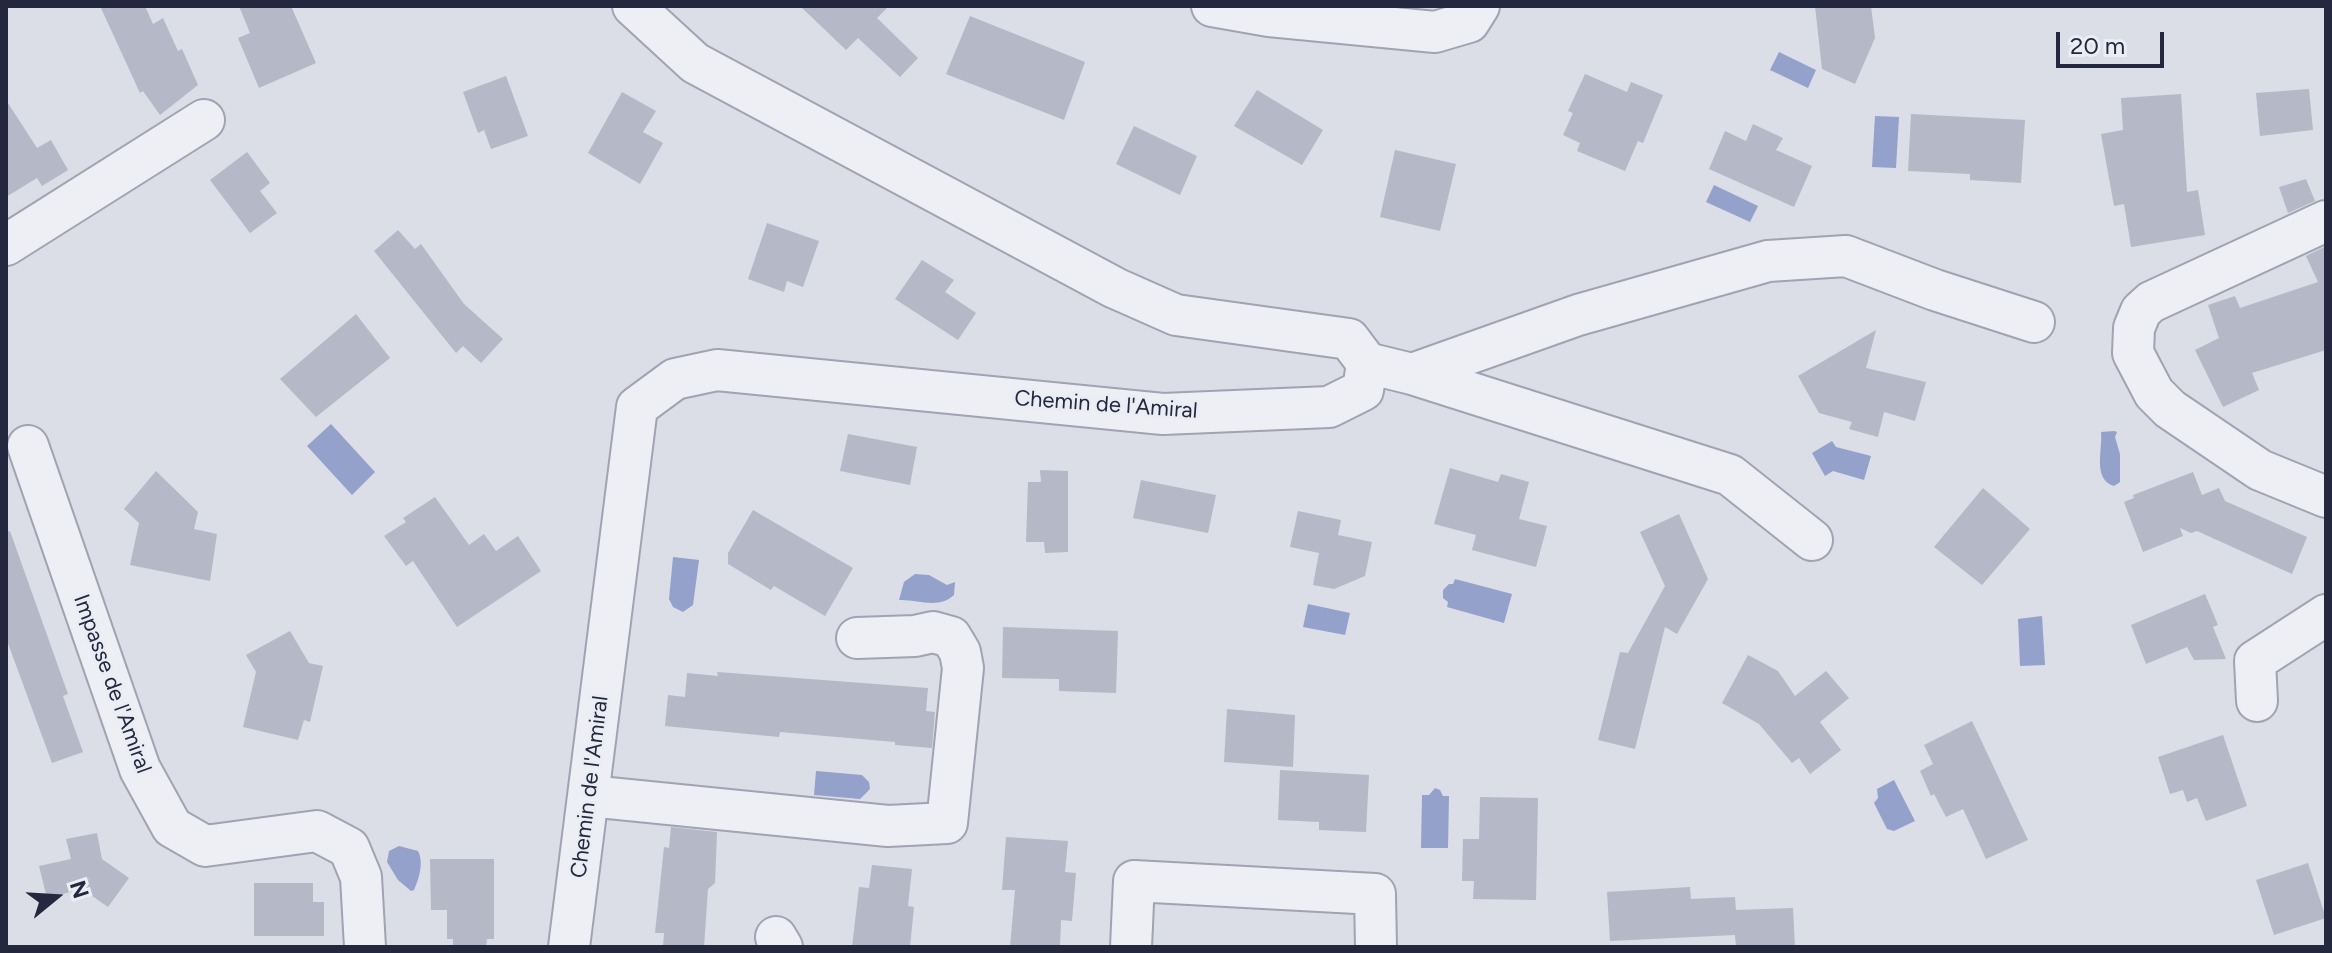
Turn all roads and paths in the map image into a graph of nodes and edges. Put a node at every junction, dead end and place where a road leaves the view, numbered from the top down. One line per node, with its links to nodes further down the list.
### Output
1 (633, 6): 8 (street)
2 (1212, 6): 3 (street)
3 (1479, 6)
4 (204, 120): 6 (street)
5 (2326, 221): 11 (street)
6 (6, 245)
7 (2034, 322): 9 (street)
8 (1367, 363): 9 (street); 16 (street, Chemin de l'Amiral)
9 (1412, 374): 12 (street)
10 (28, 446): 17 (street, Impasse de l'Amiral)
11 (2326, 497)
12 (1812, 540)
13 (2326, 615): 15 (street)
14 (857, 638): 16 (street)
15 (2257, 701)
16 (589, 796): 18 (street, Chemin de l'Amiral)
17 (365, 947)
18 (569, 947)
19 (1131, 947): 20 (street)
20 (1376, 947)

